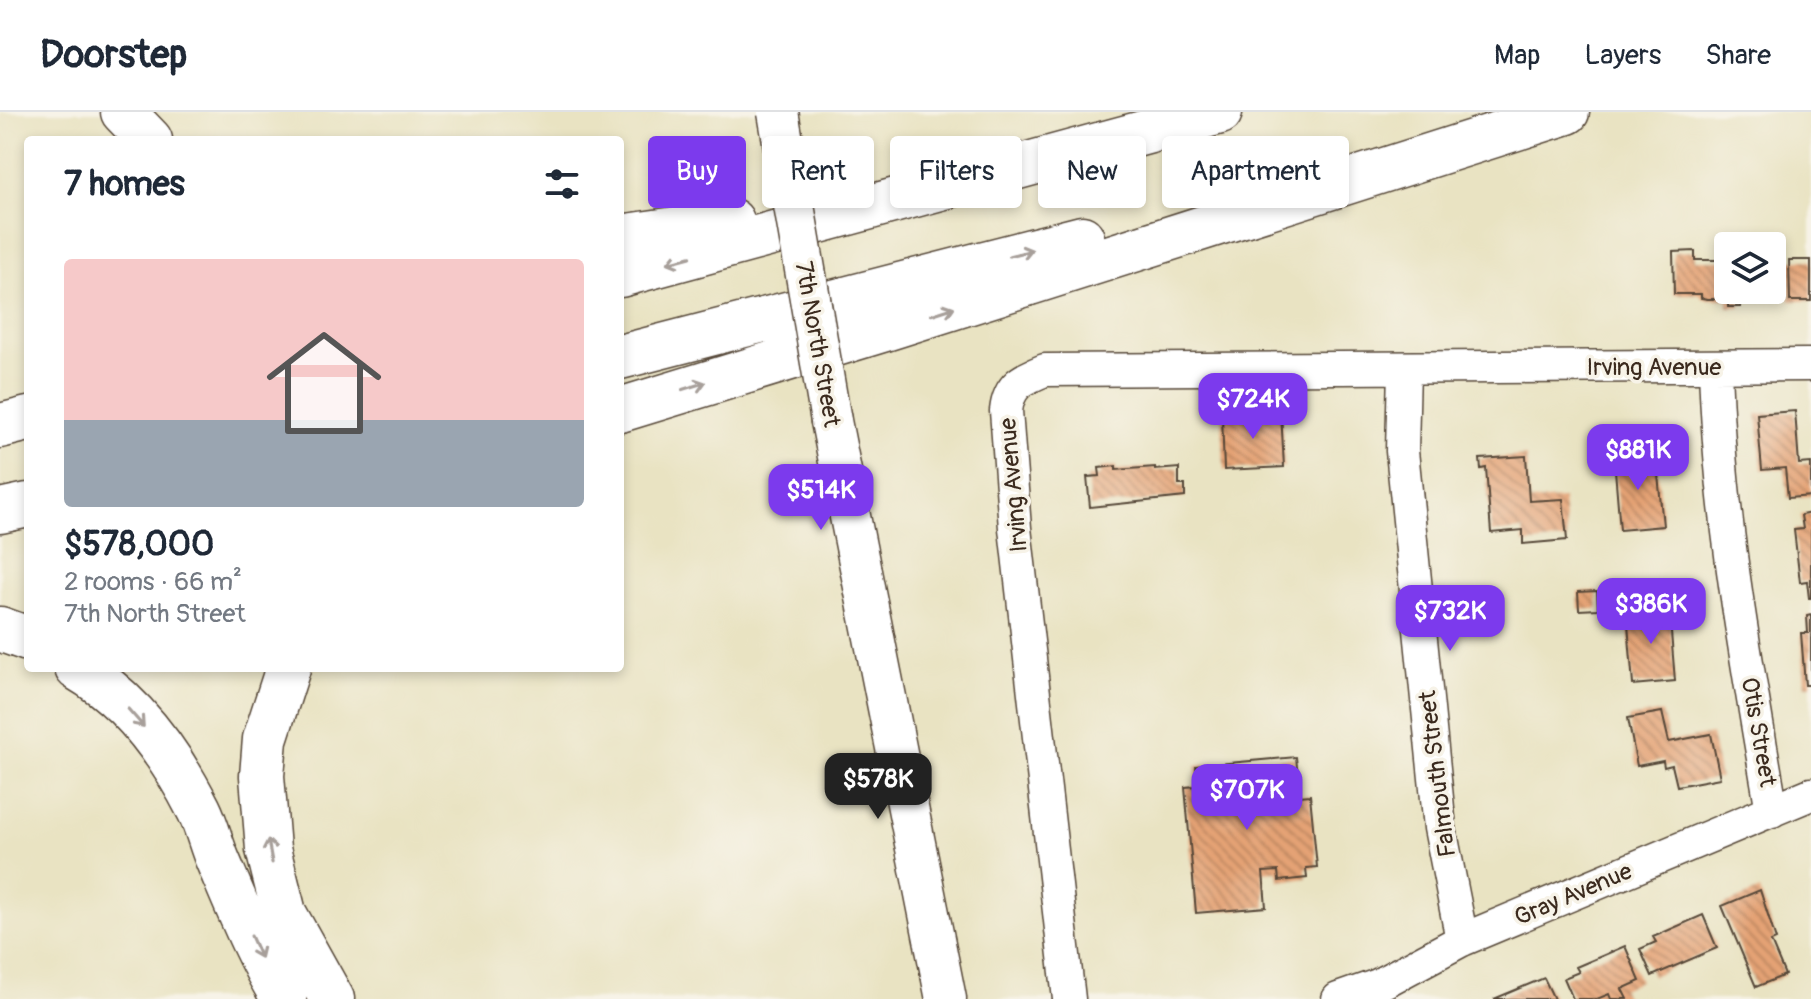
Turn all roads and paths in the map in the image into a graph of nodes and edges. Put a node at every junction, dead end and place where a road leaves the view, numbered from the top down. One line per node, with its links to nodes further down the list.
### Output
1 (123, 112): 5 (highway)
2 (778, 112): 29 (street, 7th North Street, bridge)
3 (1220, 112): 6 (highway)
4 (1565, 112): 11 (highway, one-way to 4); 15 (highway, one-way to 4)
5 (146, 136)
6 (1022, 167)
7 (890, 197): 9 (highway)
8 (890, 203): 10 (highway, one-way to 10)
9 (624, 236)
10 (624, 274)
11 (624, 356)
12 (1811, 365): 13 (street, Irving Avenue)
13 (1715, 366): 14 (street, Irving Avenue); 25 (street, Otis Street)
14 (1404, 368): 26 (street, Falmouth Street); 30 (street, Irving Avenue)
15 (624, 409)
16 (24, 420): 17 (highway)
17 (0, 426)
18 (24, 506): 19 (highway)
19 (0, 511)
20 (0, 629): 21 (highway)
21 (24, 638)
22 (84, 672): 27 (highway, one-way to 27)
23 (287, 672): 28 (highway, one-way to 23)
24 (1810, 798): 25 (street, Gray Avenue)
25 (1772, 811): 26 (street, Gray Avenue)
26 (1462, 940): 31 (street, Gray Avenue)
27 (284, 999)
28 (332, 999)
29 (946, 999)
30 (1069, 999)
31 (1338, 999)

